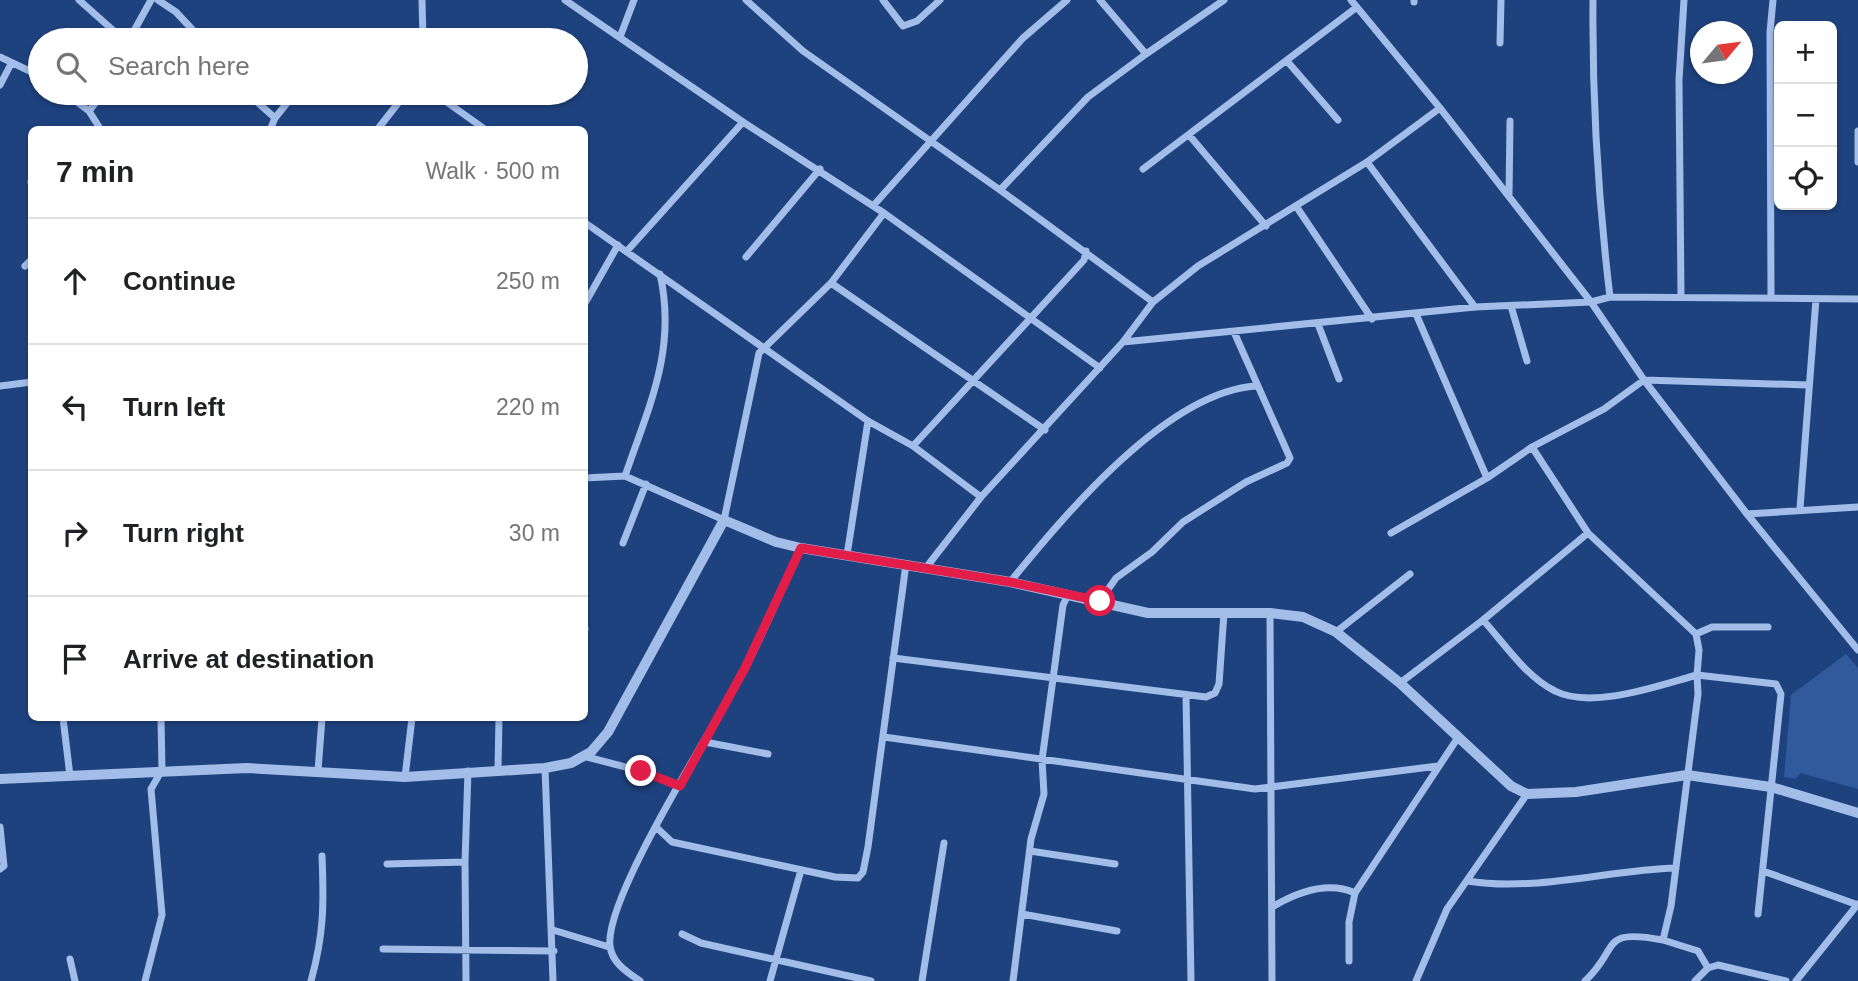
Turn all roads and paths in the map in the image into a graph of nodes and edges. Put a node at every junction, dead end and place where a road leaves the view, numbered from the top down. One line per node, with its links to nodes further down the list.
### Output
1 (79, 0): 19 (street)
2 (151, 0): 20 (street)
3 (158, 0): 21 (street)
4 (422, 0): 22 (street)
5 (565, 0): 23 (street)
6 (634, 0): 23 (street)
7 (746, 0): 49 (street)
8 (883, 0): 9 (street)
9 (940, 0)
10 (1067, 0): 49 (street)
11 (1100, 0): 25 (street)
12 (1224, 0): 25 (street)
13 (1351, 0): 18 (street)
14 (1501, 0): 24 (street)
15 (1593, 0): 69 (street)
16 (1684, 0): 70 (street)
17 (1773, 0): 71 (street)
18 (1357, 7): 27 (street); 37 (street)
19 (112, 28)
20 (134, 28)
21 (191, 28)
22 (423, 28)
23 (620, 37): 42 (street)
24 (1500, 43)
25 (1146, 54): 54 (street)
26 (0, 57): 28 (street)
27 (1287, 61): 40 (street); 48 (street)
28 (11, 64): 29 (street); 30 (street)
29 (28, 71)
30 (0, 85)
31 (81, 105): 38 (street)
32 (94, 105): 38 (street)
33 (260, 105): 39 (street)
34 (285, 105): 39 (street)
35 (397, 105): 45 (street)
36 (451, 105): 46 (street)
37 (1440, 108): 50 (street); 55 (street)
38 (89, 111): 43 (street)
39 (275, 118): 44 (street)
40 (1338, 120)
41 (1510, 121): 55 (street)
42 (743, 122): 52 (street); 62 (street)
43 (98, 126)
44 (272, 126)
45 (380, 126)
46 (480, 126)
47 (1858, 131): 51 (street)
48 (1189, 135): 53 (street); 60 (street)
49 (932, 142): 54 (street); 56 (street)
50 (1367, 162): 57 (street); 78 (street)
51 (1858, 162)
52 (820, 169): 56 (street); 64 (street)
53 (1143, 169)
54 (1000, 190): 63 (street)
55 (1509, 196): 76 (street)
56 (873, 206): 58 (street)
57 (1296, 206): 60 (street); 81 (street)
58 (884, 213): 68 (street); 80 (street)
59 (588, 225): 61 (street)
60 (1266, 226): 75 (street)
61 (618, 245): 62 (street); 72 (street)
62 (627, 251): 67 (street)
63 (1086, 251): 75 (street); 80 (street)
64 (746, 257)
65 (28, 263): 66 (street)
66 (25, 266)
67 (660, 274): 85 (street); 99 (street)
68 (831, 283): 85 (street); 88 (street)
69 (1610, 297): 70 (street); 76 (street)
70 (1681, 297): 71 (street)
71 (1771, 297): 73 (street)
72 (588, 298)
73 (1816, 299): 74 (street); 92 (street)
74 (1858, 299)
75 (1153, 302): 84 (street)
76 (1591, 302): 77 (street); 90 (street)
77 (1511, 306): 78 (street); 86 (street)
78 (1475, 307): 79 (street)
79 (1416, 314): 81 (street); 101 (street)
80 (1032, 317): 87 (street); 88 (street)
81 (1372, 319): 82 (street)
82 (1318, 324): 83 (street); 89 (street)
83 (1234, 332): 84 (street); 94 (street)
84 (1124, 342): 87 (street)
85 (764, 346): 95 (street); 107 (street)
86 (1527, 362)
87 (1100, 368): 96 (street)
88 (975, 379): 96 (street); 97 (street)
89 (1339, 379)
90 (1644, 380): 92 (street); 98 (street); 106 (street)
91 (28, 382): 93 (street)
92 (1808, 385): 105 (street)
93 (0, 386)
94 (1256, 386): 116 (street); 118 (street)
95 (868, 421): 97 (street); 112 (street)
96 (1045, 430): 103 (street)
97 (913, 446): 103 (street)
98 (1532, 447): 101 (street); 109 (street)
99 (625, 476): 100 (street); 102 (street)
100 (588, 478)
101 (1487, 478): 108 (street)
102 (646, 484): 107 (street); 110 (street)
103 (981, 498): 114 (street)
104 (1858, 507): 105 (street)
105 (1800, 509): 106 (street)
106 (1747, 514): 125 (street)
107 (724, 520): 111 (street); 140 (street)
108 (1391, 533)
109 (1588, 533): 121 (street); 124 (street)
110 (623, 543)
111 (801, 548): 112 (street); 138 (street)
112 (847, 555): 113 (street)
113 (906, 564): 114 (street); 126 (street)
114 (925, 569): 116 (street)
115 (1410, 573): 123 (street)
116 (1010, 582): 117 (street)
117 (1068, 595): 118 (street); 127 (street)
118 (1100, 601): 120 (street)
119 (1270, 612): 120 (street); 123 (street); 153 (street)
120 (1224, 613): 130 (street)
121 (1483, 620): 128 (street); 129 (street)
122 (1769, 627): 124 (street)
123 (1336, 632): 129 (street)
124 (1696, 634): 128 (street)
125 (1858, 650)
126 (893, 658): 127 (street); 137 (street)
127 (1052, 676): 130 (street); 141 (street)
128 (1697, 676): 148 (street); 155 (street)
129 (1400, 682): 136 (street)
130 (1186, 695): 152 (street)
131 (63, 721): 149 (street)
132 (161, 721): 145 (street)
133 (322, 721): 146 (street)
134 (412, 721): 150 (street)
135 (499, 721): 144 (street)
136 (1459, 736): 142 (street); 156 (street)
137 (884, 737): 141 (street); 168 (street)
138 (705, 742): 139 (street); 154 (street)
139 (768, 754)
140 (583, 756): 143 (street); 154 (street)
141 (1042, 760): 152 (street); 161 (street)
142 (1438, 766): 153 (street); 171 (street)
143 (545, 768): 144 (street); 176 (street)
144 (498, 769): 147 (street)
145 (162, 770): 146 (street); 149 (street); 189 (street)
146 (318, 771): 150 (street)
147 (468, 771): 150 (street); 163 (street)
148 (1687, 775): 155 (street); 156 (street); 166 (street)
149 (69, 776): 151 (street)
150 (405, 777)
151 (0, 779)
152 (1185, 782): 153 (street); 198 (street)
153 (1273, 785): 173 (street)
154 (680, 786): 159 (street)
155 (1770, 787): 157 (street); 169 (street)
156 (1527, 794): 170 (street)
157 (1858, 813)
158 (0, 827): 167 (street)
159 (657, 828): 168 (street); 180 (street)
160 (944, 843): 196 (street)
161 (1030, 851): 165 (street); 174 (street)
162 (322, 856): 190 (street)
163 (465, 862): 164 (street); 182 (street)
164 (387, 864)
165 (1115, 864)
166 (1676, 868): 170 (street); 179 (street)
167 (0, 869)
168 (801, 870): 185 (street)
169 (1763, 871): 172 (street); 175 (street)
170 (1467, 881): 200 (street)
171 (1355, 893): 173 (street); 186 (street)
172 (1858, 904): 204 (street)
173 (1274, 906): 199 (street)
174 (1022, 914): 177 (street); 197 (street)
175 (1758, 914)
176 (553, 930): 180 (street); 183 (street)
177 (1117, 931)
178 (682, 934): 185 (street)
179 (1662, 940): 187 (street); 201 (street)
180 (610, 947): 193 (street)
181 (383, 949): 182 (street)
182 (467, 950): 183 (street); 191 (street)
183 (554, 951): 192 (street)
184 (70, 960): 188 (street)
185 (775, 961): 194 (street); 195 (street)
186 (1349, 961)
187 (1708, 968): 202 (street); 203 (street)
188 (75, 981)
189 (145, 981)
190 (311, 981)
191 (466, 981)
192 (553, 981)
193 (640, 981)
194 (770, 981)
195 (871, 981)
196 (922, 981)
197 (1013, 981)
198 (1191, 981)
199 (1272, 981)
200 (1416, 981)
201 (1585, 981)
202 (1695, 981)
203 (1786, 981)
204 (1796, 981)

